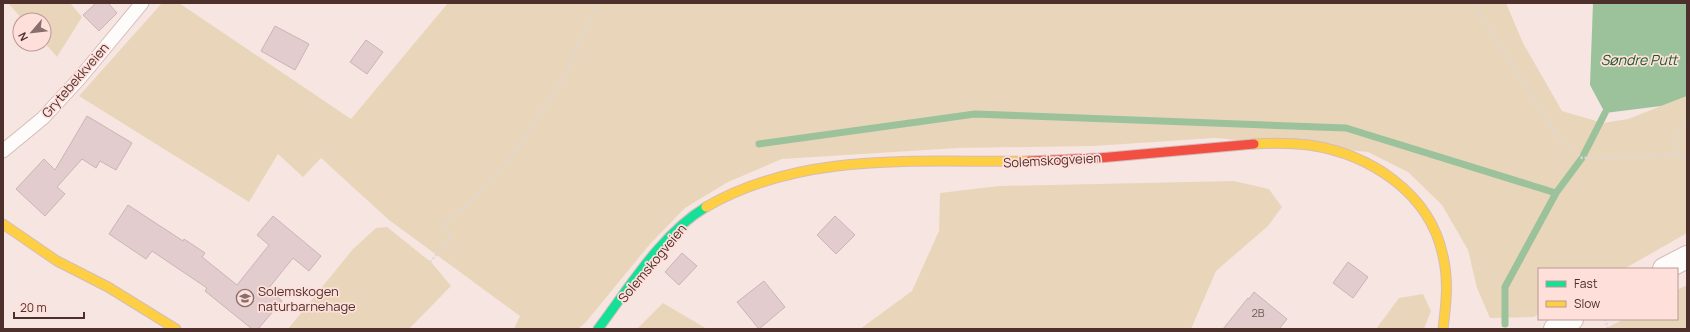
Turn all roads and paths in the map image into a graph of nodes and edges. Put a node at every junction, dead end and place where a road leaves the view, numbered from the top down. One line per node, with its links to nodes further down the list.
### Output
1 (142, 3): 5 (lane, Grytebekkveien)
2 (597, 3): 10 (path)
3 (1476, 3): 6 (path)
4 (1687, 122): 6 (path)
5 (3, 150)
6 (1678, 155): 7 (path)
7 (1687, 160)
8 (3, 224): 13 (street)
9 (1687, 257): 11 (street)
10 (430, 262)
11 (1666, 268)
12 (1570, 320): 16 (street)
13 (176, 329)
14 (598, 329): 15 (street, Solemskogveien)
15 (1443, 329)
16 (1555, 329)

